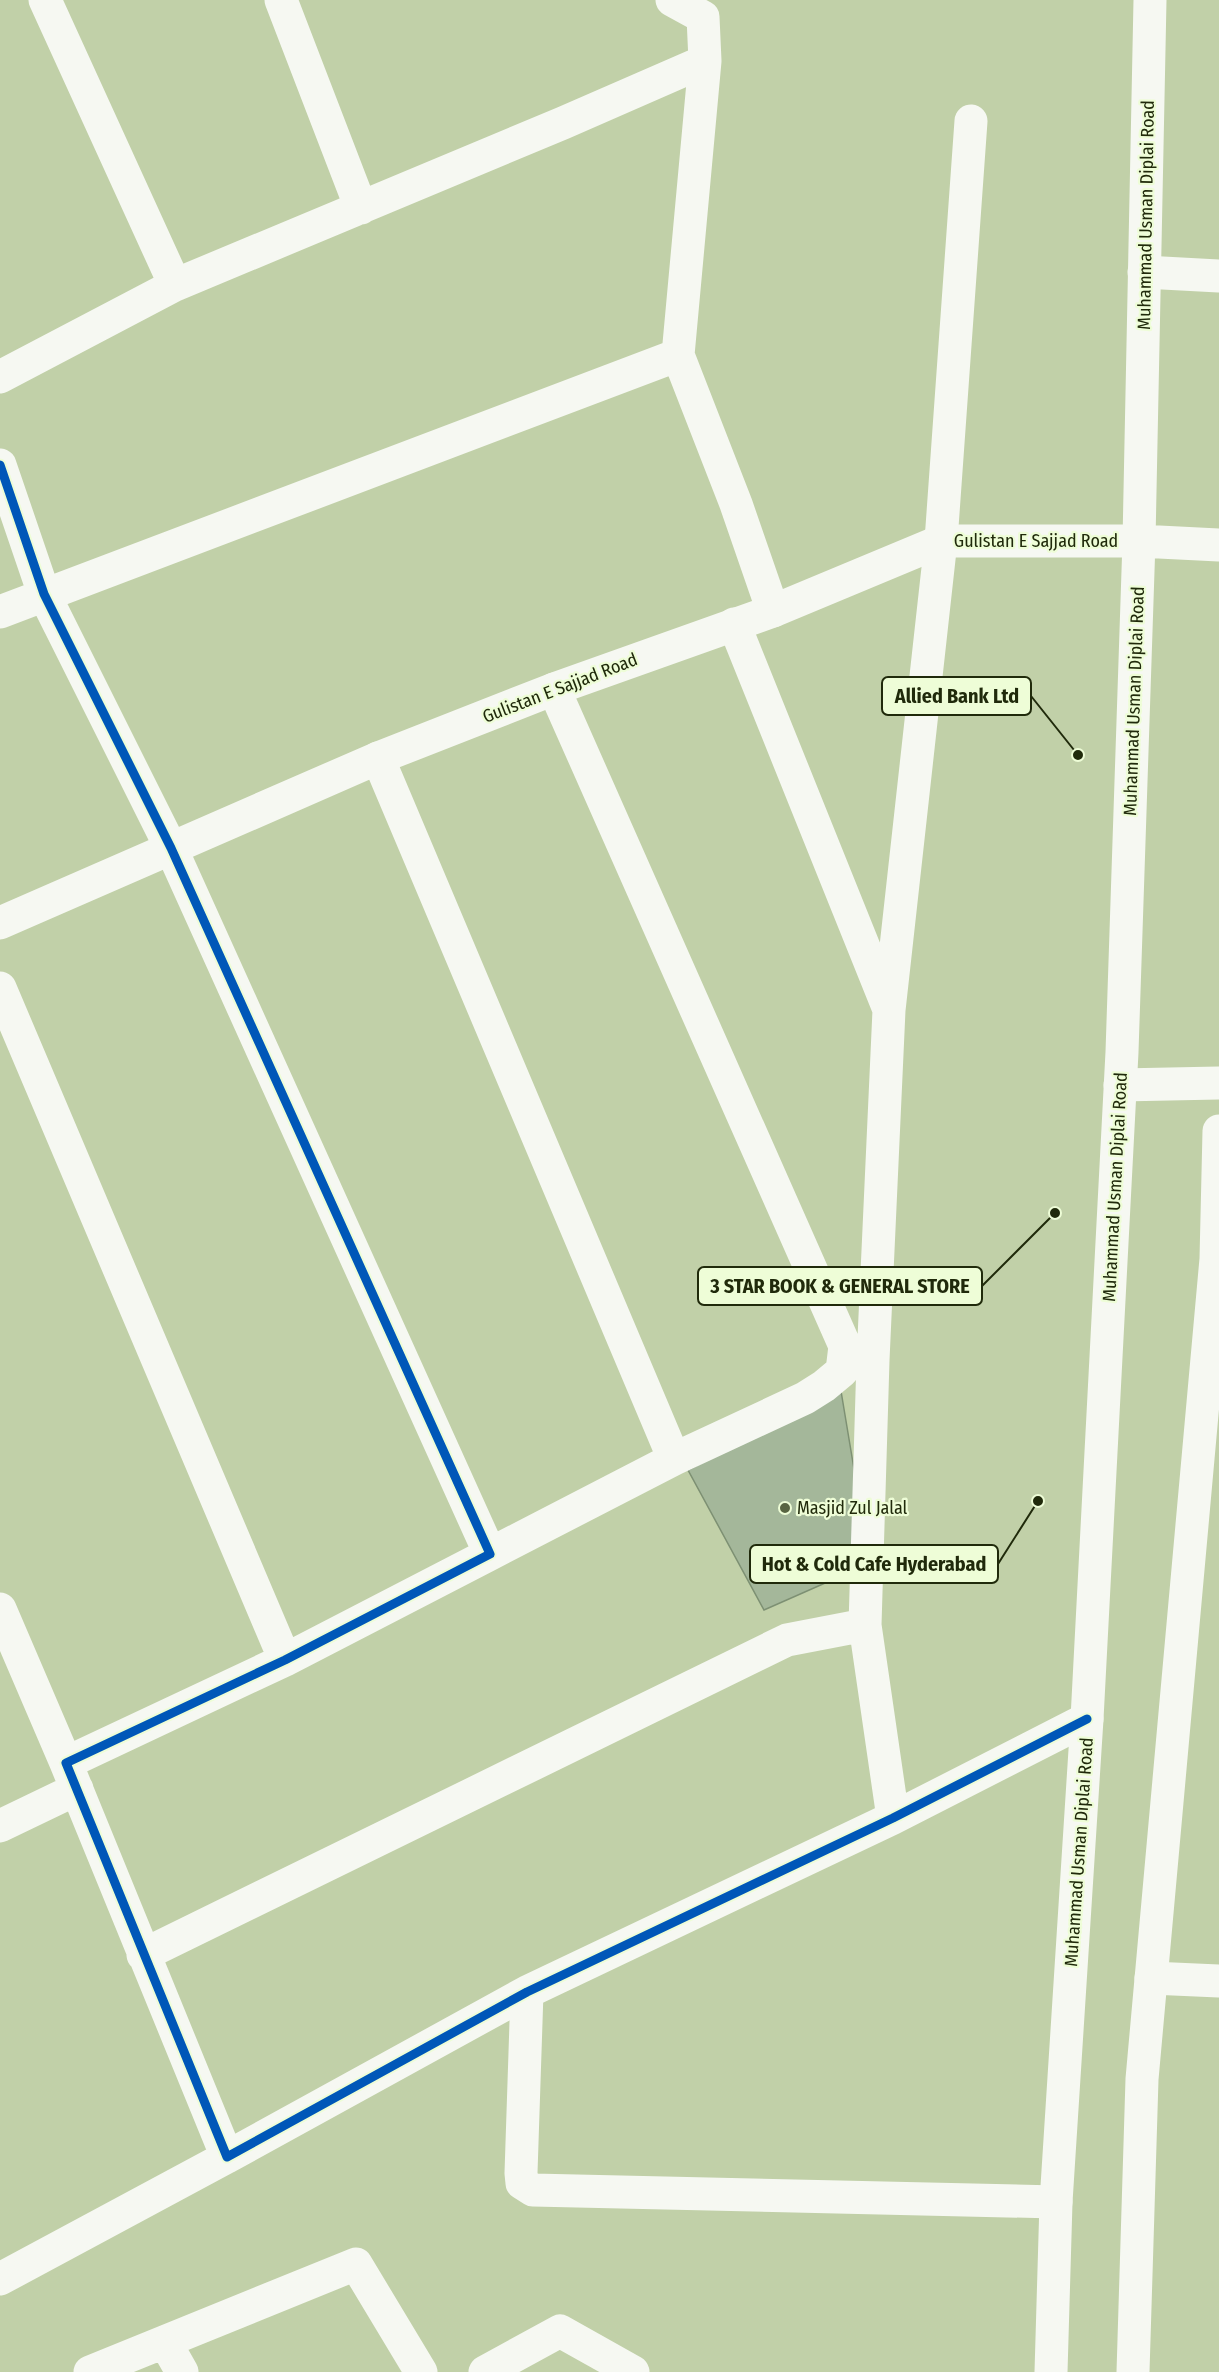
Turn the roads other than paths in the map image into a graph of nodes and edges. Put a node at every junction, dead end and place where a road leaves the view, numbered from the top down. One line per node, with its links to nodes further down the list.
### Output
1 (45, 0): 10 (street)
2 (281, 0): 7 (street)
3 (672, 0): 5 (street)
4 (1149, 0): 8 (street, Muhammad Usman Diplai Road)
5 (705, 61): 7 (street); 11 (street)
6 (971, 121): 14 (street)
7 (361, 208): 10 (street)
8 (1144, 272): 9 (street); 15 (street, Muhammad Usman Diplai Road)
9 (1219, 276)
10 (175, 285): 12 (street)
11 (678, 355): 17 (street); 18 (street)
12 (0, 377)
13 (0, 465): 17 (street)
14 (942, 541): 15 (street, Gulistan E Sajjad Road); 18 (street, Gulistan E Sajjad Road); 26 (street)
15 (1139, 541): 16 (street, Gulistan E Sajjad Road); 28 (street, Muhammad Usman Diplai Road)
16 (1219, 545)
17 (44, 594): 19 (street); 23 (street)
18 (773, 611): 20 (street, Gulistan E Sajjad Road)
19 (0, 612)
20 (734, 624): 21 (street, Gulistan E Sajjad Road); 26 (street)
21 (554, 690): 22 (street, Gulistan E Sajjad Road); 30 (street)
22 (378, 758): 23 (street, Gulistan E Sajjad Road); 30 (street)
23 (171, 848): 24 (street, Gulistan E Sajjad Road); 31 (street)
24 (0, 922)
25 (0, 988): 34 (street)
26 (889, 1010): 33 (street)
27 (1219, 1083): 28 (street)
28 (1120, 1085): 35 (street, Muhammad Usman Diplai Road)
29 (1219, 1131): 40 (street)
30 (674, 1459): 31 (street)
31 (490, 1554): 34 (street)
32 (0, 1609): 36 (street)
33 (865, 1625): 37 (street); 39 (street)
34 (285, 1660): 36 (street)
35 (1087, 1719): 37 (street); 44 (street, Muhammad Usman Diplai Road)
36 (71, 1776): 38 (street); 39 (street)
37 (893, 1818): 42 (street)
38 (0, 1826)
39 (143, 1955): 43 (street)
40 (1151, 1978): 41 (street); 53 (street)
41 (1219, 1981)
42 (527, 1992): 43 (street); 44 (street)
43 (227, 2157): 45 (street)
44 (1056, 2202): 52 (street, Muhammad Usman Diplai Road)
45 (1, 2275)
46 (165, 2342): 47 (street); 48 (street); 49 (street)
47 (90, 2372)
48 (183, 2372)
49 (421, 2372)
50 (484, 2372): 51 (street)
51 (633, 2372)
52 (1051, 2372)
53 (1133, 2372)

